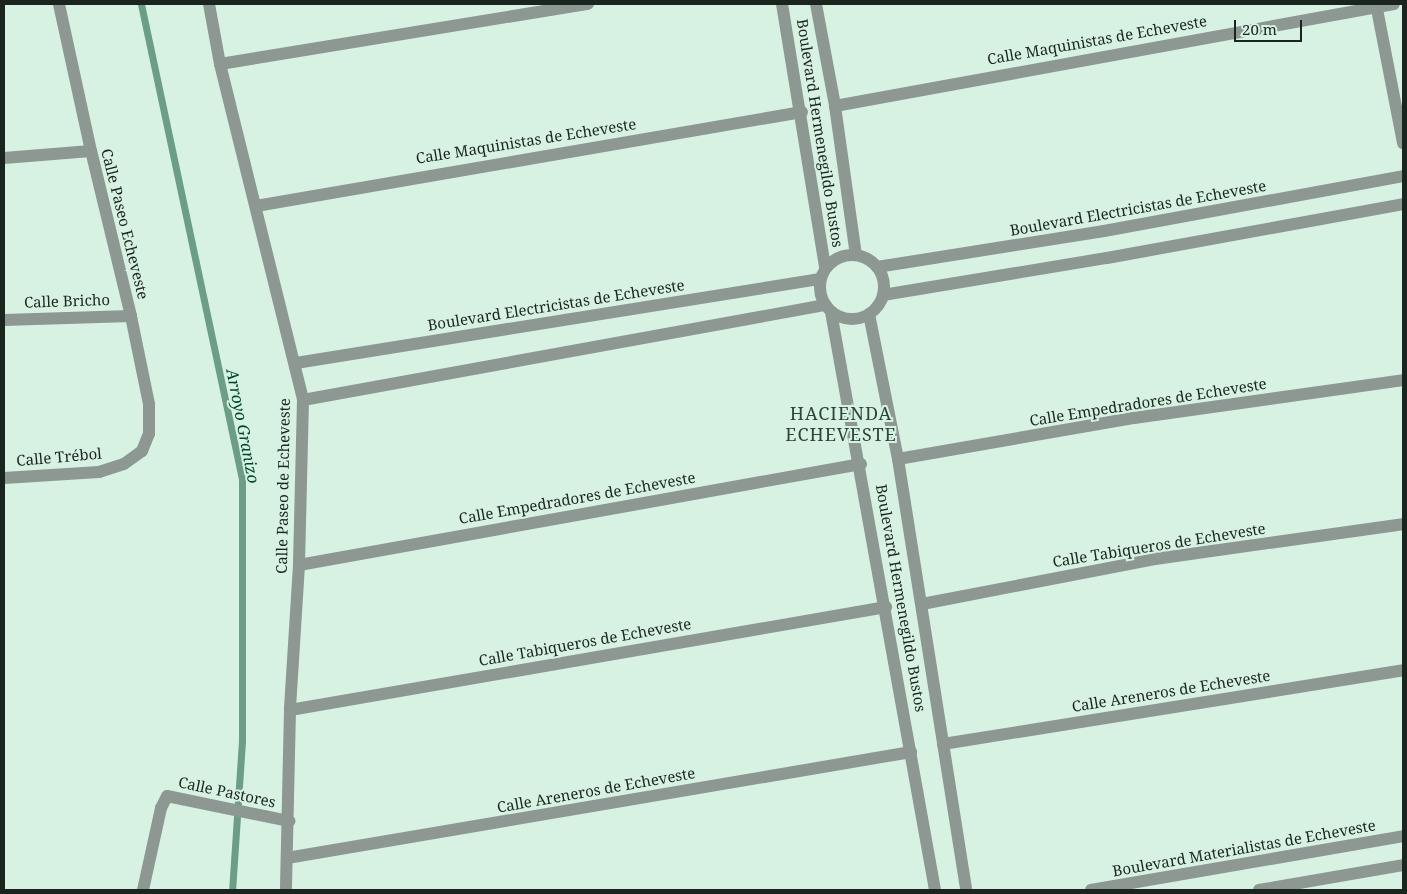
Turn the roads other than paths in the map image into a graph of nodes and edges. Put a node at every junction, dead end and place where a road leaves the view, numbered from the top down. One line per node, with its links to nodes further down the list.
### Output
1 (59, 4): 12 (street, Calle Paseo Echeveste)
2 (209, 4): 8 (street, Calle Paseo de Echeveste)
3 (588, 4): 8 (street)
4 (782, 4): 10 (street, Boulevard Hermenegildo Bustos)
5 (816, 4): 9 (street, Boulevard Hermenegildo Bustos)
6 (1394, 4): 7 (street, Calle Maquinistas de Echeveste)
7 (1376, 5): 9 (street, Calle Maquinistas de Echeveste); 11 (street)
8 (220, 64): 16 (street, Calle Paseo de Echeveste)
9 (835, 106): 17 (street, Boulevard Hermenegildo Bustos)
10 (802, 112): 16 (street, Calle Maquinistas de Echeveste); 19 (street, Boulevard Hermenegildo Bustos)
11 (1403, 143)
12 (91, 151): 13 (street); 23 (street, Calle Paseo Echeveste)
13 (4, 158)
14 (1403, 176): 18 (street, Boulevard Electricistas de Echeveste)
15 (1403, 204): 20 (street)
16 (256, 206): 25 (street, Calle Paseo de Echeveste)
17 (856, 255): 18 (street); 19 (street)
18 (877, 267): 20 (street)
19 (822, 274): 21 (street); 25 (street, Boulevard Electricistas de Echeveste)
20 (883, 295): 22 (street)
21 (828, 309): 22 (street); 27 (street); 30 (street, Boulevard Hermenegildo Bustos)
22 (869, 314): 29 (street, Boulevard Hermenegildo Bustos)
23 (132, 316): 24 (street, Calle Bricho); 28 (street, Calle Paseo Echeveste)
24 (4, 320)
25 (296, 364): 27 (street, Calle Paseo de Echeveste)
26 (1403, 380): 29 (street, Calle Empedradores de Echeveste)
27 (303, 400): 33 (street, Calle Paseo de Echeveste)
28 (142, 451): 31 (street, Calle Trébol)
29 (898, 459): 34 (street, Boulevard Hermenegildo Bustos)
30 (861, 464): 33 (street, Calle Empedradores de Echeveste); 35 (street, Boulevard Hermenegildo Bustos)
31 (4, 478)
32 (1403, 524): 34 (street, Calle Tabiqueros de Echeveste)
33 (298, 565): 37 (street, Calle Paseo de Echeveste)
34 (922, 604): 38 (street, Boulevard Hermenegildo Bustos)
35 (886, 607): 37 (street, Calle Tabiqueros de Echeveste); 39 (street, Boulevard Hermenegildo Bustos)
36 (1403, 670): 38 (street, Calle Areneros de Echeveste)
37 (290, 710): 40 (street, Calle Paseo de Echeveste)
38 (943, 744): 47 (street, Boulevard Hermenegildo Bustos)
39 (911, 752): 42 (street, Calle Areneros de Echeveste); 46 (street, Boulevard Hermenegildo Bustos)
40 (289, 821): 42 (street, Calle Paseo de Echeveste); 44 (street, Calle Pastores)
41 (1403, 836): 48 (street, Boulevard Materialistas de Echeveste)
42 (287, 858): 45 (street, Calle Paseo de Echeveste)
43 (1403, 865): 49 (street)
44 (143, 890)
45 (286, 890)
46 (935, 890)
47 (966, 890)
48 (1091, 890)
49 (1259, 890)

